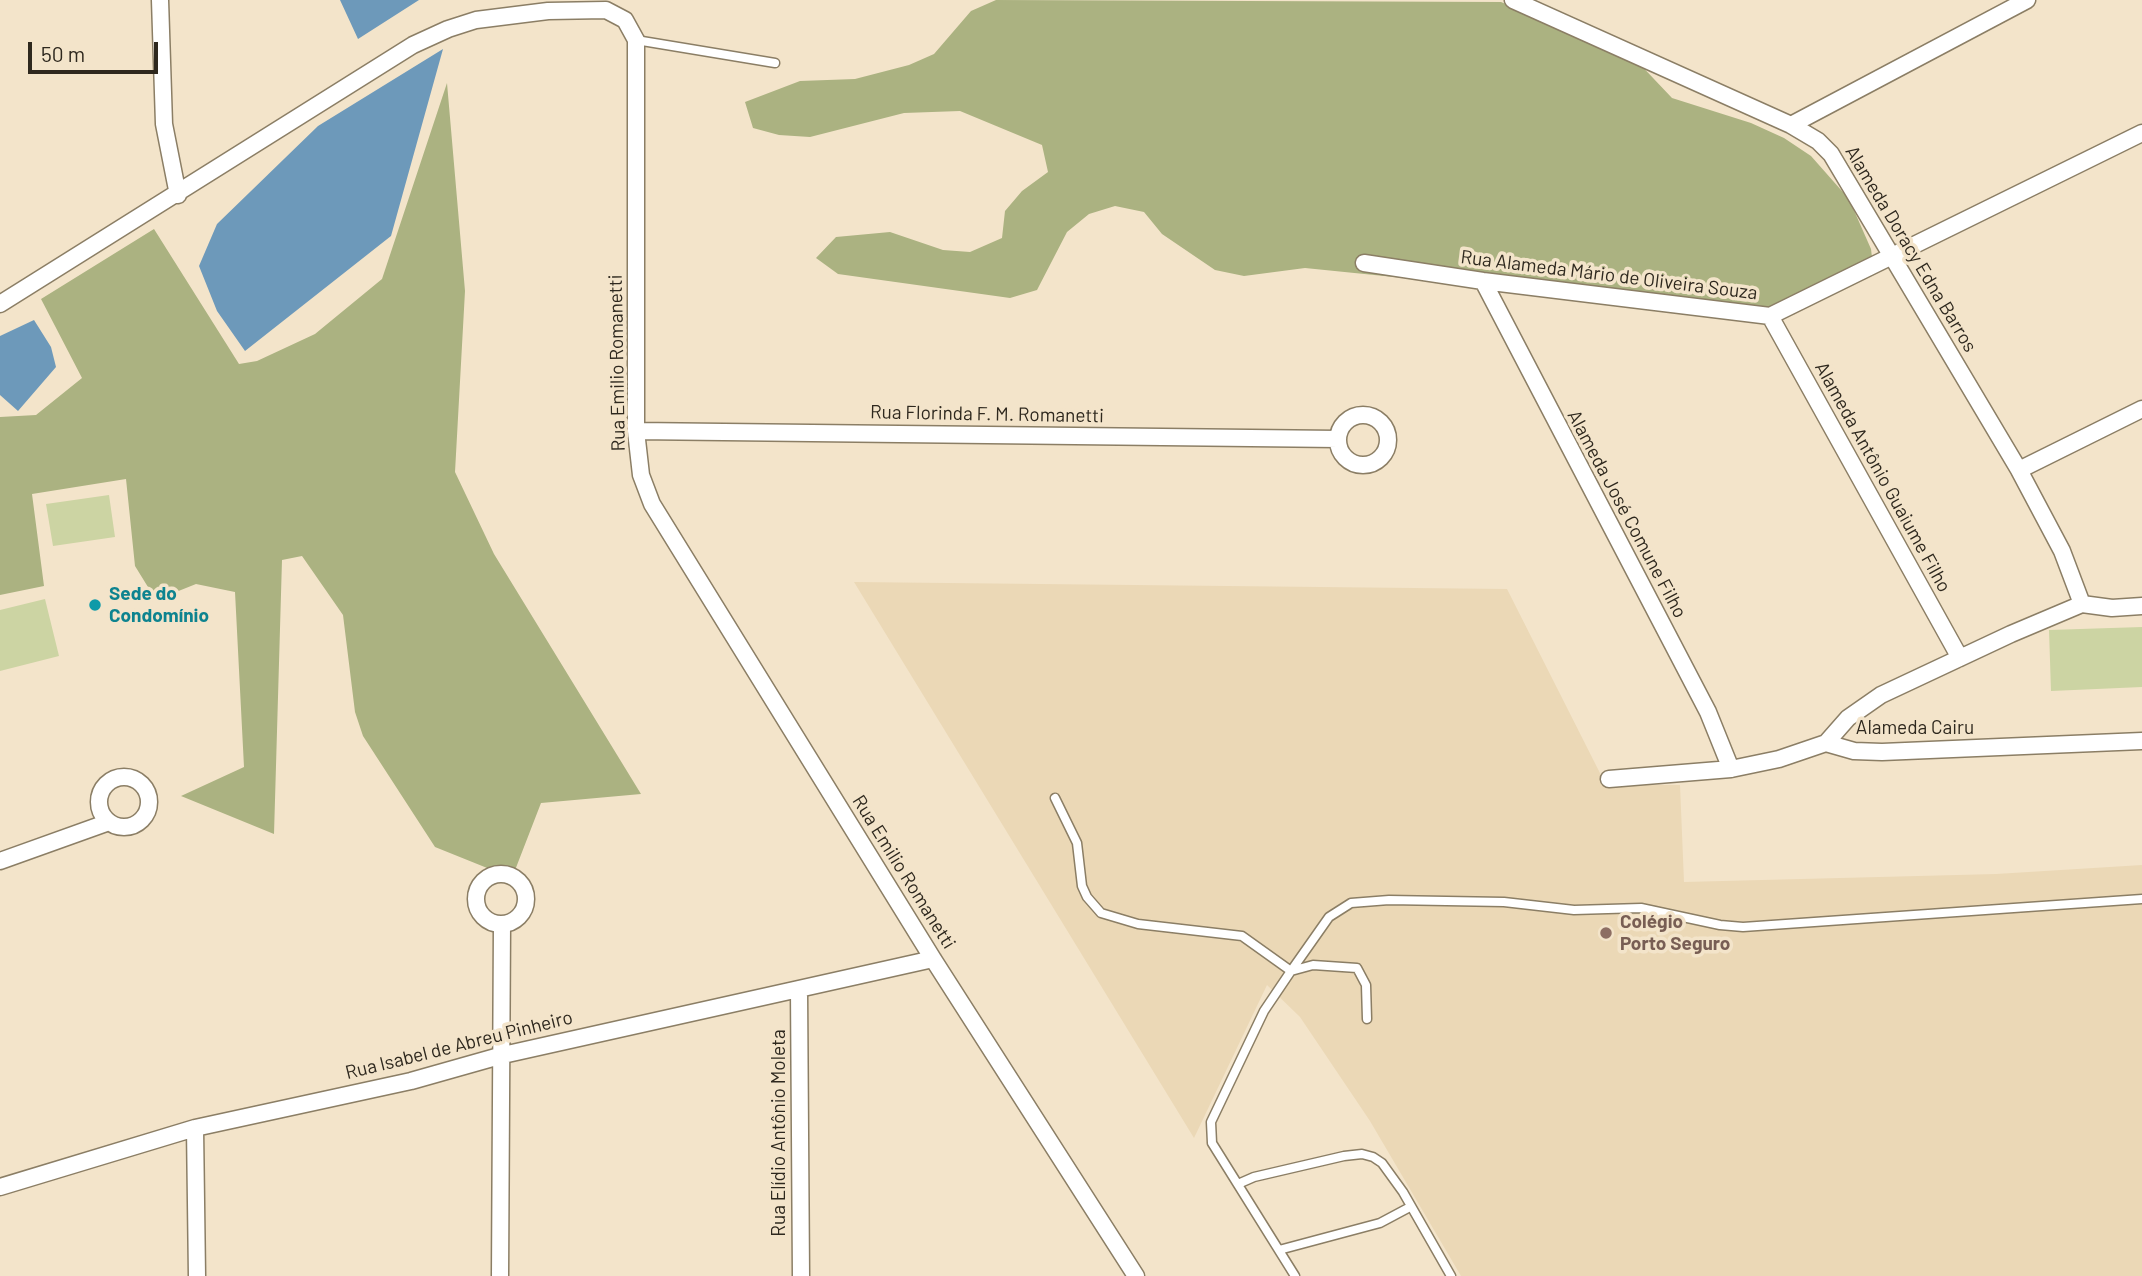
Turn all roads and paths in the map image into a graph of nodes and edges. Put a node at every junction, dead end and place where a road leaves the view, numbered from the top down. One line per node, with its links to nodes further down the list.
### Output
1 (160, 0): 9 (street)
2 (1513, 0): 7 (street, Alameda Doracy Edna Barros)
3 (2027, 0): 7 (street)
4 (551, 5): 5 (street); 9 (street)
5 (636, 40): 6 (lane); 16 (street, Rua Emilio Romanetti)
6 (775, 64)
7 (1791, 125): 10 (street, Alameda Doracy Edna Barros)
8 (2142, 132): 10 (street, Rua Alameda Mário de Oliveira Souza)
9 (178, 195): 13 (street)
10 (1892, 256): 14 (street, Rua Alameda Mário de Oliveira Souza); 18 (street, Alameda Doracy Edna Barros)
11 (1364, 263): 12 (street, Rua Alameda Mário de Oliveira Souza)
12 (1483, 281): 14 (street, Rua Alameda Mário de Oliveira Souza); 24 (street, Alameda José Comune Filho)
13 (0, 304)
14 (1770, 316): 21 (street, Alameda Antônio Guaiume Filho)
15 (2142, 409): 18 (street)
16 (636, 431): 17 (street, Rua Florinda F. M. Romanetti); 31 (street, Rua Emilio Romanetti)
17 (1338, 439)
18 (2019, 470): 19 (street, Alameda Doracy Edna Barros)
19 (2082, 604): 20 (street); 21 (street)
20 (2142, 606)
21 (1960, 658): 23 (street)
22 (2142, 741): 23 (street, Alameda Cairu)
23 (1826, 743): 24 (street)
24 (1731, 769): 25 (street)
25 (1609, 779)
26 (1055, 798): 32 (lane)
27 (109, 822): 28 (street)
28 (0, 861)
29 (2142, 899): 32 (lane)
30 (502, 924): 35 (street)
31 (933, 959): 33 (street, Rua Isabel de Abreu Pinheiro); 44 (street, Rua Emilio Romanetti)
32 (1291, 971): 34 (lane); 37 (lane)
33 (799, 989): 35 (street, Rua Isabel de Abreu Pinheiro); 43 (street, Rua Elídio Antônio Moleta)
34 (1367, 1018)
35 (503, 1055): 36 (street, Rua Isabel de Abreu Pinheiro); 42 (street)
36 (195, 1128): 38 (street, Rua Isabel de Abreu Pinheiro); 41 (street)
37 (1238, 1184): 39 (lane); 40 (lane)
38 (0, 1188)
39 (1410, 1207): 40 (lane); 46 (lane)
40 (1279, 1250): 45 (lane)
41 (197, 1276)
42 (500, 1276)
43 (801, 1276)
44 (1136, 1276)
45 (1295, 1276)
46 (1451, 1276)

